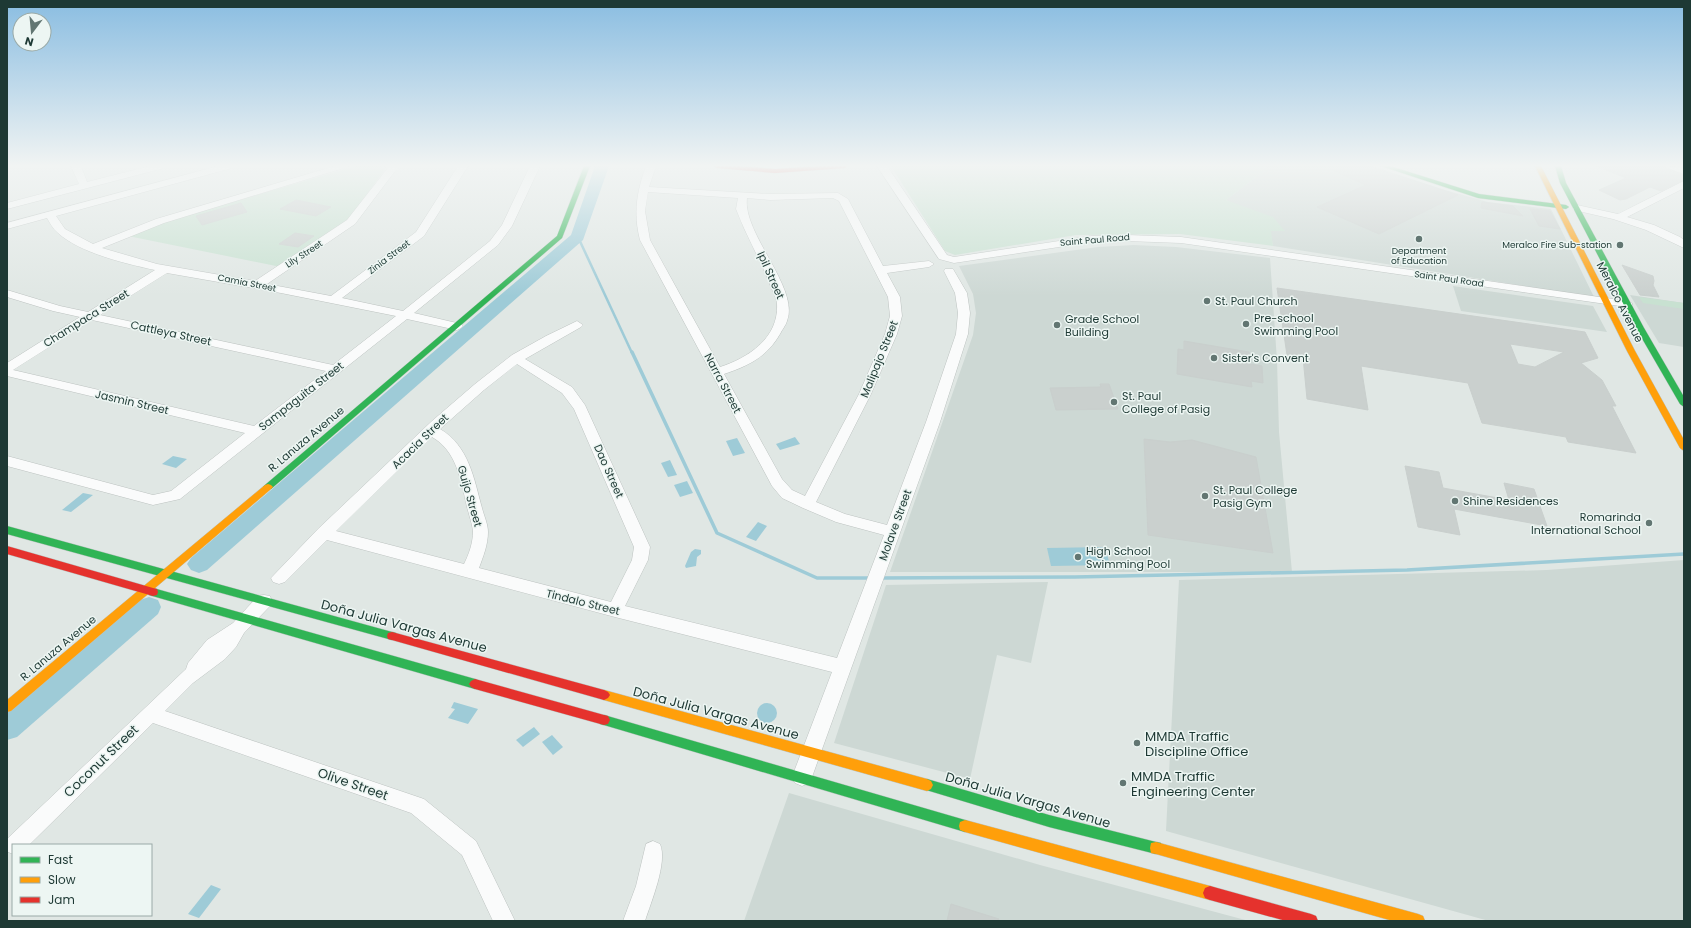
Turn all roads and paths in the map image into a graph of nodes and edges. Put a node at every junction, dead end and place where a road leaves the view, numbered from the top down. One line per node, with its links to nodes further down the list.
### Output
1 (68, 209): 15 (street)
2 (197, 209): 21 (street)
3 (361, 209): 26 (street, Lily Street)
4 (436, 209): 28 (street, Zinia Street)
5 (515, 209): 31 (street, Sampaguita Street)
6 (571, 209): 34 (main road, R. Lanuza Avenue)
7 (640, 209): 39 (street, Narra Street)
8 (741, 209): 39 (street, Ipil Street)
9 (849, 209): 25 (street, Malipajo Street)
10 (911, 209): 23 (street, Molave Street)
11 (1559, 209): 18 (main road, Meralco Avenue)
12 (1579, 209): 20 (main road, Meralco Avenue)
13 (1584, 209): 16 (street)
14 (1635, 209): 16 (street)
15 (50, 214): 17 (street); 21 (street, Camia Street)
16 (1620, 217): 19 (street)
17 (7, 226)
18 (1576, 244): 20 (main road); 29 (main road, Meralco Avenue)
19 (1684, 245)
20 (1598, 247): 30 (main road, Meralco Avenue)
21 (93, 248): 24 (street, Camia Street)
22 (929, 264): 25 (street)
23 (948, 265): 29 (street, Saint Paul Road); 47 (street, Molave Street)
24 (165, 269): 26 (street, Camia Street); 32 (street, Champaca Street)
25 (881, 270): 45 (street, Malipajo Street)
26 (257, 285): 28 (street, Camia Street)
27 (7, 294): 32 (street, Cattleya Street)
28 (332, 300): 31 (street, Camia Street)
29 (1605, 300): 30 (street, Saint Paul Road); 43 (main road, Meralco Avenue)
30 (1627, 304): 40 (main road, Meralco Avenue)
31 (406, 314): 34 (street, Camia Street); 37 (street, Sampaguita Street)
32 (90, 316): 36 (street, Champaca Street); 37 (street, Cattleya Street)
33 (577, 325): 35 (street, Acacia Street)
34 (457, 326): 51 (main road, R. Lanuza Avenue)
35 (516, 358): 41 (street, Acacia Street); 55 (street, Dao Street)
36 (7, 368)
37 (336, 369): 42 (street, Sampaguita Street)
38 (7, 372): 42 (street, Jasmin Street)
39 (718, 372): 45 (street, Narra Street)
40 (1684, 404)
41 (431, 430): 48 (street, Acacia Street); 50 (street, Guijo Street)
42 (256, 431): 44 (street, Sampaguita Street)
43 (1684, 448)
44 (10, 464)
45 (808, 504): 47 (street, Narra Street)
46 (7, 530): 51 (main road, Doña Julia Vargas Avenue)
47 (892, 532): 57 (street, Molave Street)
48 (324, 533): 50 (street, Tindalo Street); 52 (street, Acacia Street)
49 (7, 550): 53 (main road)
50 (469, 572): 55 (street, Tindalo Street)
51 (166, 574): 53 (main road, R. Lanuza Avenue); 54 (main road, Doña Julia Vargas Avenue)
52 (279, 578)
53 (148, 589): 56 (main road); 58 (main road, R. Lanuza Avenue)
54 (264, 601): 56 (street, Coconut Street); 60 (main road, Doña Julia Vargas Avenue)
55 (615, 610): 57 (street, Tindalo Street)
56 (242, 623): 59 (street, Coconut Street); 61 (main road)
57 (843, 667): 60 (street, Molave Street)
58 (7, 707)
59 (148, 714): 62 (street, Coconut Street); 64 (street, Olive Street)
60 (811, 753): 61 (street, Molave Street); 67 (main road, Doña Julia Vargas Avenue)
61 (802, 777): 66 (main road)
62 (16, 844)
63 (653, 851): 65 (street)
64 (504, 921)
65 (634, 921)
66 (1311, 921)
67 (1418, 921)

